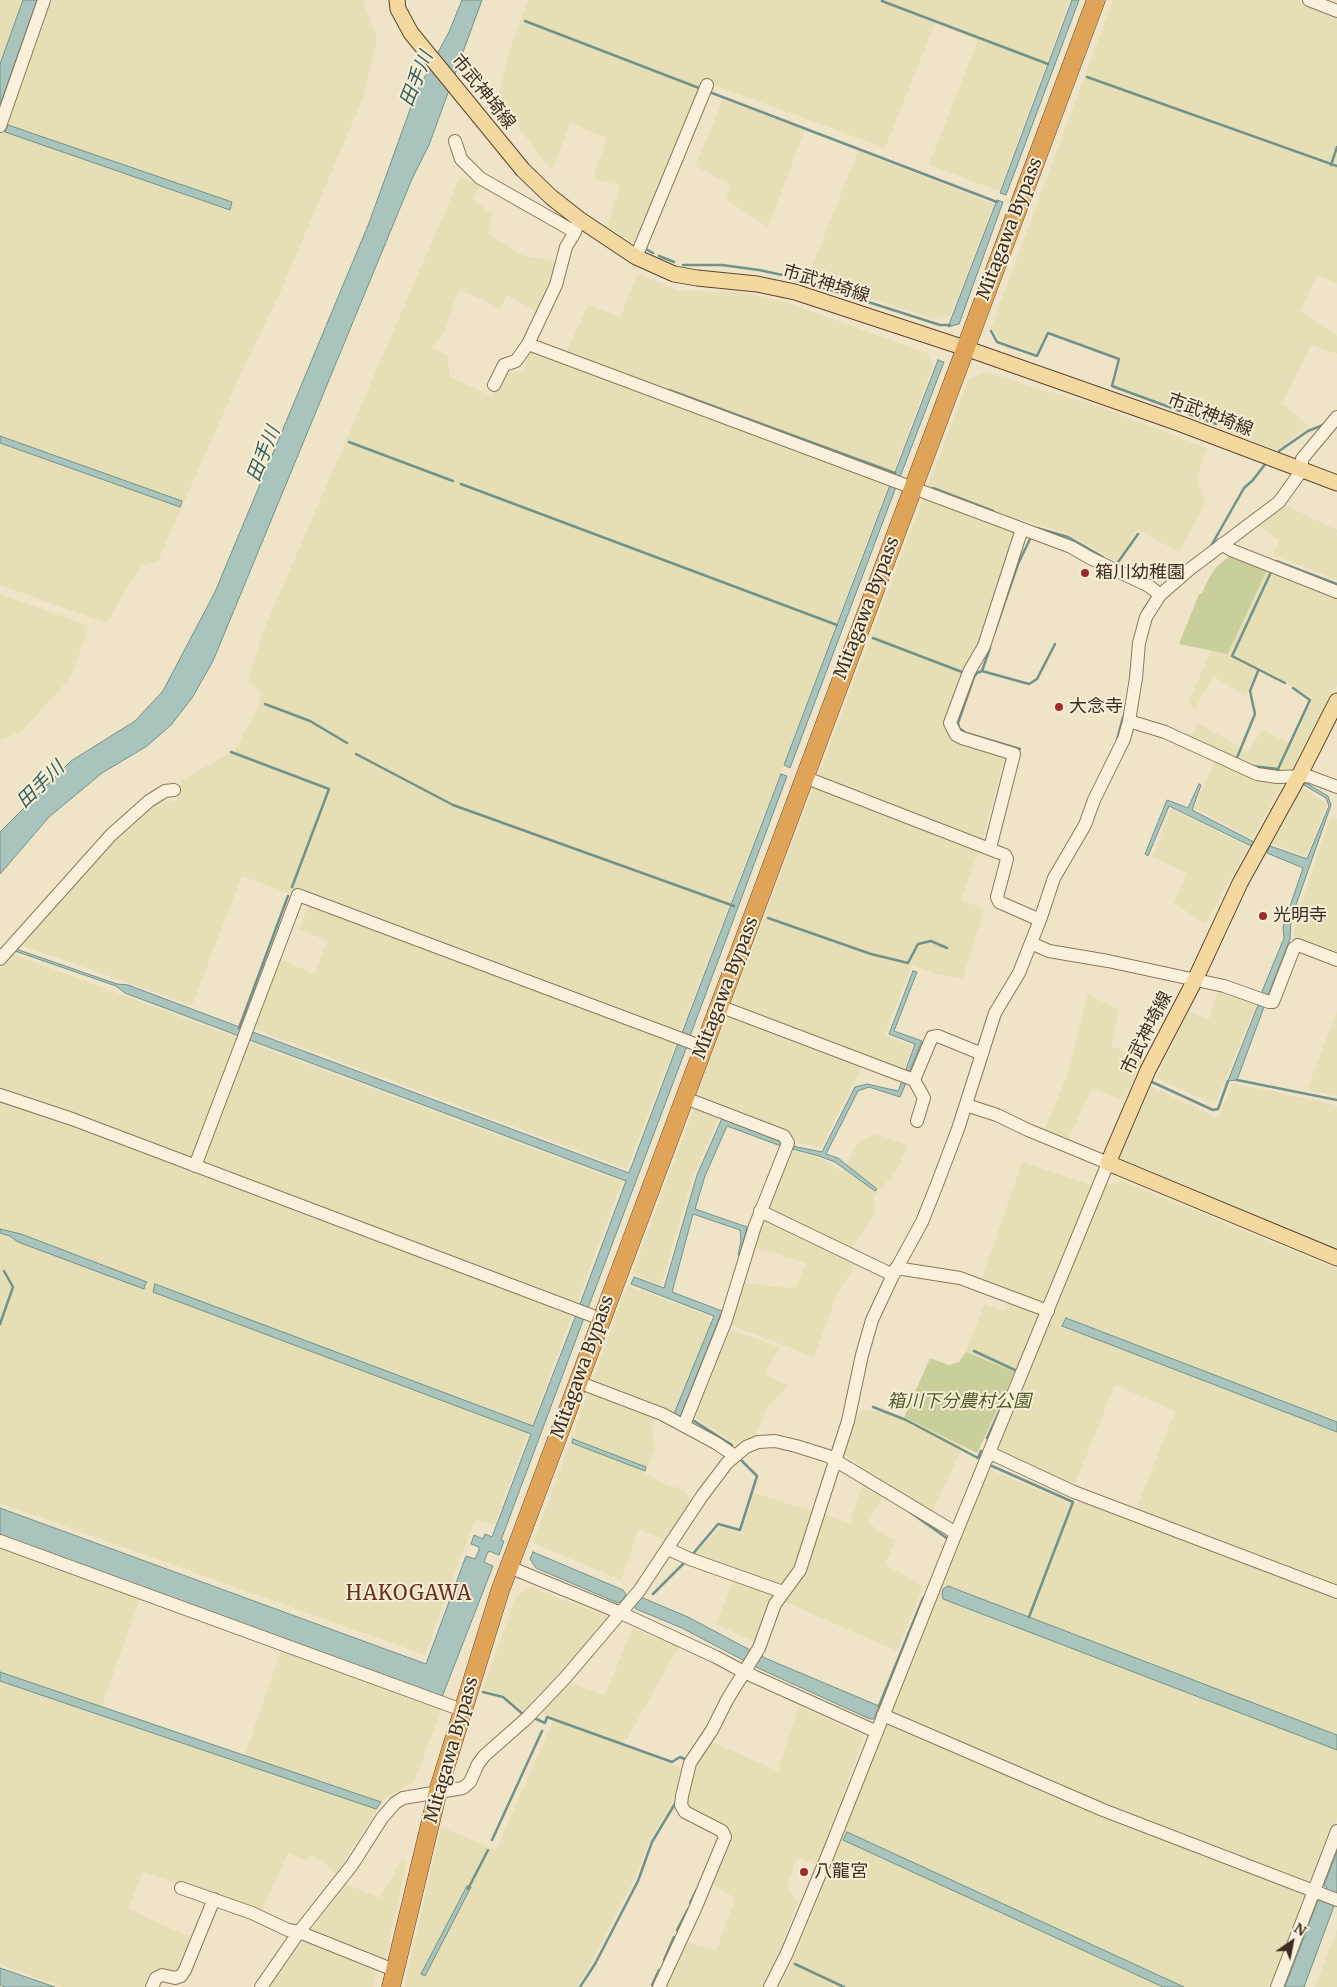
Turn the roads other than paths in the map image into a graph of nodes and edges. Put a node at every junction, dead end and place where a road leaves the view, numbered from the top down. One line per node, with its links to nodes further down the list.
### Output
1 (44, 0): 7 (street)
2 (397, 0): 9 (main road, 市武神埼線)
3 (1096, 0): 12 (highway, Mitagawa Bypass)
4 (1309, 0): 5 (street)
5 (1337, 11)
6 (707, 85): 10 (street)
7 (0, 126)
8 (455, 141): 9 (street)
9 (577, 225): 10 (main road, 市武神埼線); 11 (street)
10 (636, 257): 12 (main road, 市武神埼線)
11 (528, 344): 13 (street); 17 (street)
12 (965, 348): 15 (main road, 市武神埼線); 17 (highway, Mitagawa Bypass)
13 (494, 385)
14 (1337, 417): 15 (street)
15 (1302, 470): 16 (main road, 市武神埼線); 19 (street)
16 (1337, 483)
17 (912, 488): 18 (street); 25 (highway, Mitagawa Bypass)
18 (1022, 529): 21 (street); 28 (street)
19 (1222, 544): 20 (street); 21 (street)
20 (1337, 592)
21 (1157, 593): 23 (street)
22 (1337, 702): 24 (main road, 市武神埼線)
23 (1129, 721): 24 (street); 29 (street)
24 (1299, 776): 26 (street); 33 (main road, 市武神埼線)
25 (804, 777): 28 (street); 34 (highway, Mitagawa Bypass)
26 (1337, 787)
27 (174, 790): 31 (street)
28 (990, 848): 29 (street)
29 (1037, 918): 30 (street)
30 (1031, 943): 33 (street); 36 (street)
31 (0, 959)
32 (1337, 960): 33 (street)
33 (1195, 980): 42 (main road, 市武神埼線)
34 (719, 1006): 35 (highway, Mitagawa Bypass); 37 (street)
35 (703, 1046): 39 (highway, Mitagawa Bypass); 43 (street)
36 (978, 1052): 37 (street); 40 (street)
37 (914, 1080): 41 (street)
38 (0, 1095): 43 (street)
39 (685, 1098): 44 (street); 48 (highway, Mitagawa Bypass)
40 (966, 1106): 42 (street); 46 (street)
41 (917, 1121)
42 (1108, 1163): 45 (main road); 47 (street)
43 (195, 1166): 48 (street)
44 (760, 1211): 46 (street); 50 (street)
45 (1337, 1258)
46 (892, 1272): 47 (street); 53 (street)
47 (1048, 1311): 51 (street)
48 (601, 1319): 49 (highway, Mitagawa Bypass)
49 (578, 1382): 50 (street); 57 (highway, Mitagawa Bypass)
50 (684, 1425): 52 (street)
51 (990, 1453): 54 (street); 59 (street)
52 (735, 1456): 53 (street); 56 (street)
53 (835, 1459): 54 (street); 58 (street)
54 (956, 1532): 63 (street)
55 (0, 1541): 62 (street)
56 (668, 1549): 58 (street); 60 (street)
57 (510, 1567): 60 (street); 62 (highway, Mitagawa Bypass)
58 (783, 1592): 61 (street)
59 (1337, 1592)
60 (621, 1613): 61 (street); 65 (street)
61 (746, 1669): 64 (street); 75 (street)
62 (462, 1710): 65 (highway, Mitagawa Bypass)
63 (883, 1715): 64 (street); 68 (street)
64 (877, 1732): 76 (street)
65 (438, 1791): 71 (street); 72 (highway, Mitagawa Bypass)
66 (1337, 1831): 68 (street)
67 (181, 1888): 69 (street)
68 (1318, 1893): 70 (street); 77 (street)
69 (214, 1900): 71 (street); 73 (street)
70 (1336, 1900)
71 (299, 1932): 72 (street); 74 (street)
72 (393, 1978)
73 (152, 1987)
74 (261, 1987)
75 (658, 1987)
76 (770, 1987)
77 (1277, 1987)

